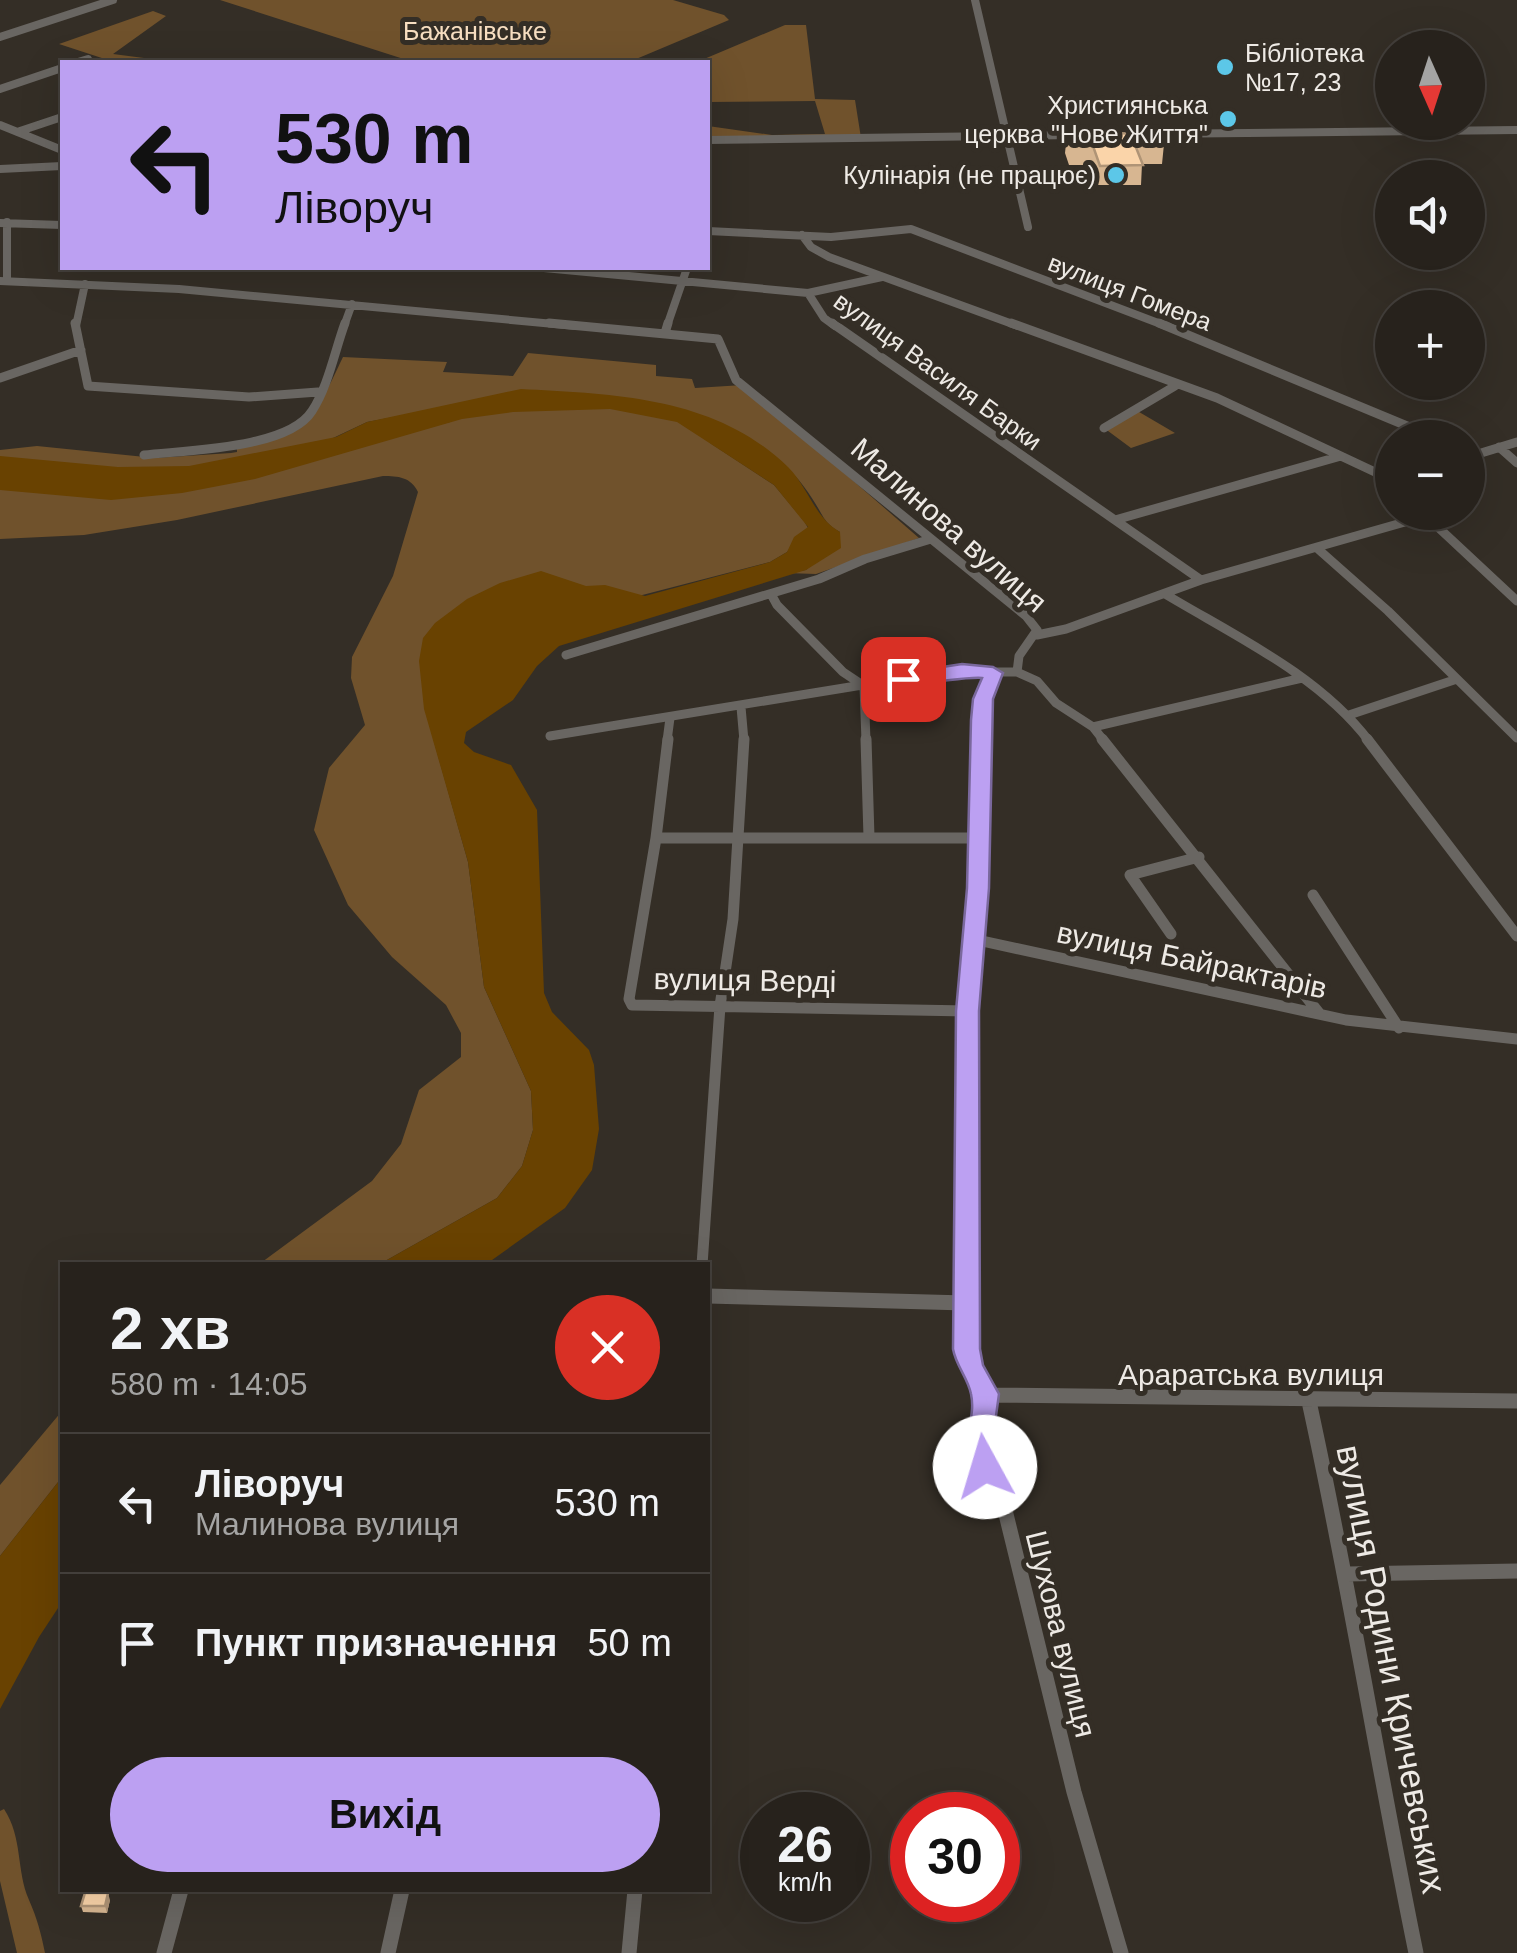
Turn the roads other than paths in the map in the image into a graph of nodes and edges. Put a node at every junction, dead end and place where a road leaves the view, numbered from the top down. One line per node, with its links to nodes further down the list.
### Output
1 (113, 0): 3 (street)
2 (975, 0): 15 (street)
3 (0, 36)
4 (88, 59): 5 (street)
5 (85, 60)
6 (60, 69): 7 (street)
7 (0, 89)
8 (60, 118): 11 (street)
9 (0, 125): 11 (street)
10 (1517, 130): 13 (street)
11 (15, 131): 12 (street); 17 (street)
12 (0, 134)
13 (1128, 134)
14 (1088, 135): 15 (street)
15 (1009, 136): 16 (street); 22 (street)
16 (710, 140)
17 (60, 149)
18 (60, 166): 19 (street)
19 (0, 169)
20 (3, 222): 21 (street); 29 (street)
21 (60, 225)
22 (1028, 227)
23 (710, 231): 24 (street, вулиця Гомера)
24 (802, 236): 27 (street); 38 (street, вулиця Гомера)
25 (567, 270): 28 (street)
26 (686, 270): 28 (street)
27 (883, 277): 31 (street, вулиця Василя Барки); 36 (street)
28 (681, 280): 31 (street); 33 (street)
29 (4, 281): 30 (street)
30 (85, 284): 32 (street); 34 (street)
31 (808, 294): 47 (street, вулиця Василя Барки)
32 (352, 304): 33 (street); 37 (street)
33 (666, 333): 50 (street, Малинова вулиця)
34 (81, 350): 35 (street); 37 (street)
35 (0, 378)
36 (1175, 386): 39 (street); 44 (street)
37 (318, 392): 43 (street)
38 (1393, 420)
39 (1104, 428)
40 (1517, 442): 41 (street)
41 (1500, 447): 42 (street); 45 (street)
42 (1485, 450)
43 (144, 455)
44 (1341, 456): 46 (street); 47 (street)
45 (1517, 463)
46 (1375, 472)
47 (1115, 520): 52 (street, вулиця Василя Барки)
48 (1376, 530): 51 (street)
49 (1442, 530): 55 (street)
50 (931, 540): 53 (street); 56 (street, Малинова вулиця)
51 (1318, 549): 52 (street); 61 (street)
52 (1201, 580): 54 (street)
53 (772, 594): 57 (street); 62 (street)
54 (1165, 594): 56 (street); 60 (street)
55 (1517, 601)
56 (1037, 635): 58 (street, Малинова вулиця)
57 (566, 655)
58 (1016, 672): 59 (street); 66 (street)
59 (993, 673): 62 (street); 72 (street, Шухова вулиця)
60 (1302, 678): 64 (street); 66 (street)
61 (1457, 679): 64 (street); 68 (street)
62 (864, 686): 63 (street); 70 (street)
63 (741, 706): 65 (street); 69 (street)
64 (1348, 715): 76 (street)
65 (670, 718): 67 (street); 71 (street, вулиця Верді)
66 (1093, 727): 73 (street)
67 (550, 736)
68 (1517, 738)
69 (739, 837): 70 (street); 71 (street); 78 (street)
70 (869, 837): 72 (street)
71 (656, 838): 78 (street, вулиця Верді)
72 (978, 838): 77 (street, Шухова вулиця)
73 (1199, 857): 75 (street); 80 (street)
74 (1313, 895): 81 (street, вулиця Байрактарів)
75 (1170, 934)
76 (1517, 936)
77 (973, 939): 79 (street, Шухова вулиця); 80 (street, вулиця Байрактарів)
78 (720, 1006): 79 (street, вулиця Верді); 83 (street)
79 (968, 1011): 85 (street, Шухова вулиця)
80 (1319, 1012): 81 (street, вулиця Байрактарів)
81 (1399, 1028): 82 (street, вулиця Байрактарів)
82 (1517, 1039)
83 (702, 1262)
84 (710, 1296): 85 (street)
85 (966, 1304): 86 (street, Шухова вулиця)
86 (985, 1394): 87 (street, Араратська вулиця); 97 (street, Шухова вулиця)
87 (1308, 1397): 88 (street, Араратська вулиця); 90 (street, вулиця Родини Кричевських)
88 (1517, 1401)
89 (1517, 1571): 90 (street)
90 (1348, 1574): 98 (street, вулиця Родини Кричевських)
91 (179, 1892): 94 (street)
92 (402, 1892): 95 (street)
93 (635, 1892): 96 (street)
94 (164, 1953)
95 (388, 1953)
96 (629, 1953)
97 (1121, 1953)
98 (1416, 1953)

